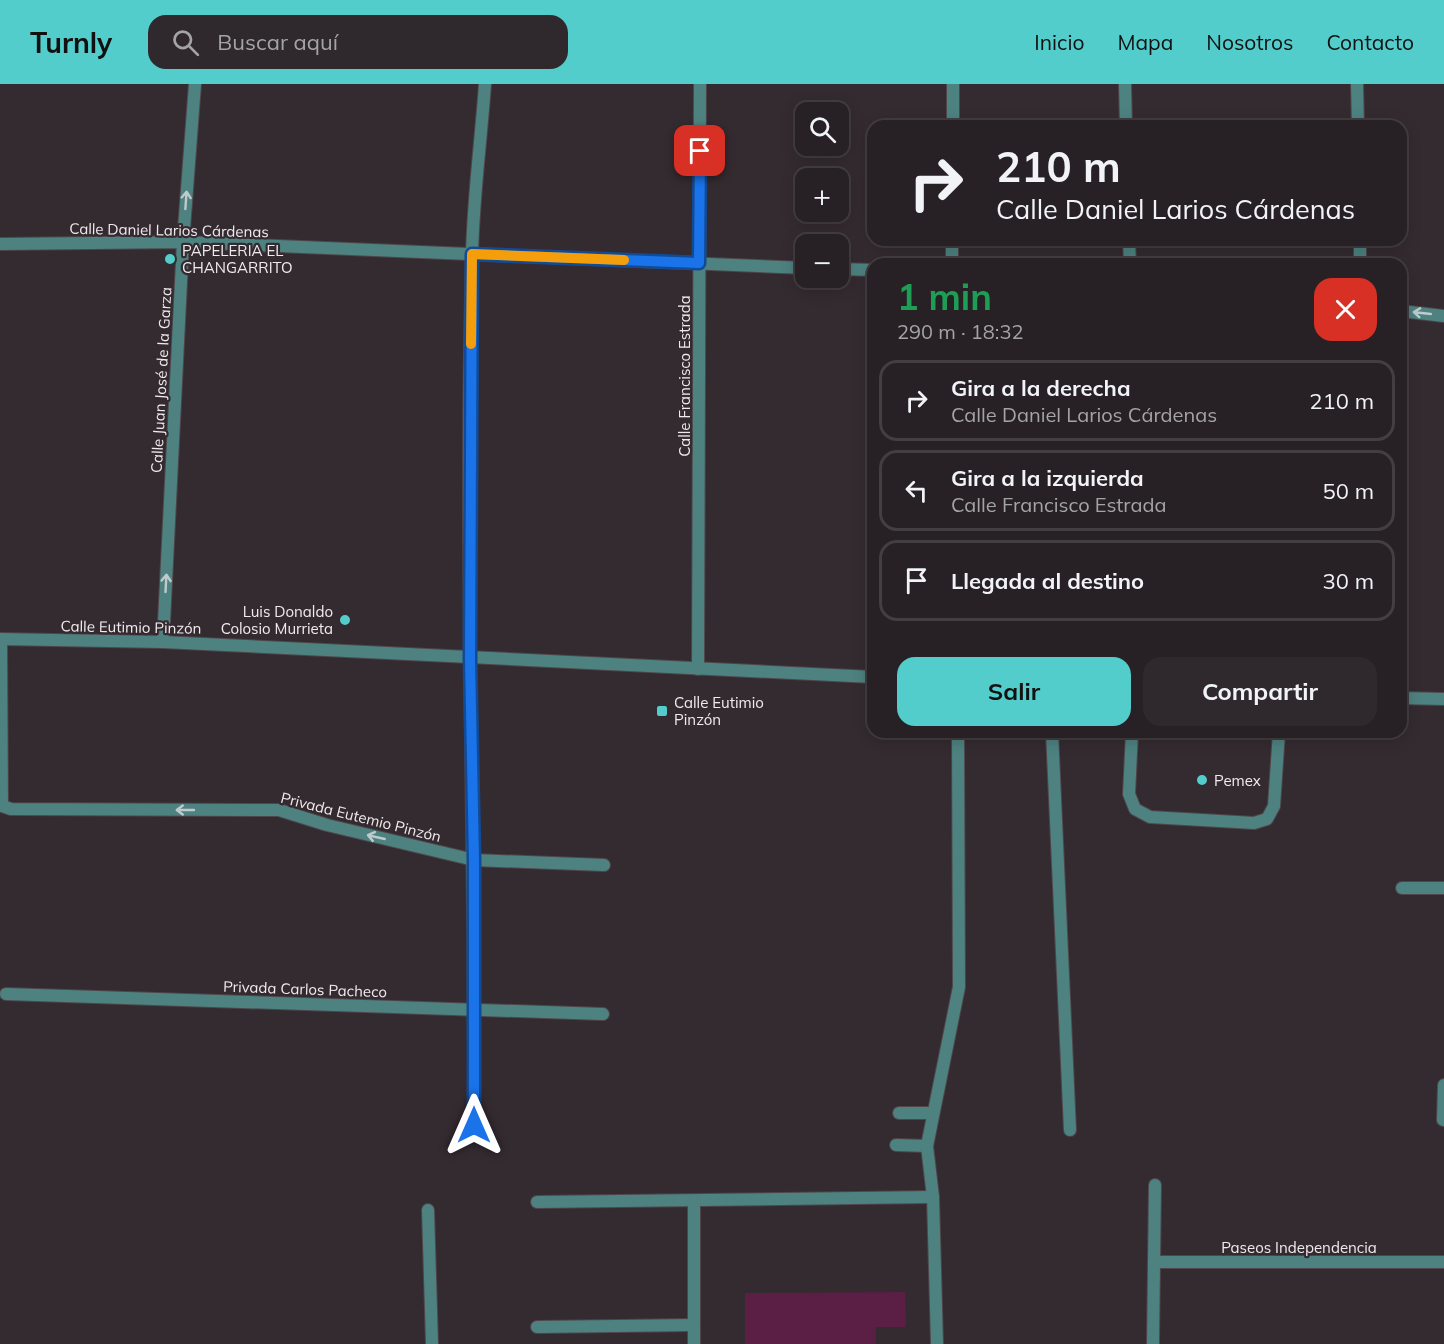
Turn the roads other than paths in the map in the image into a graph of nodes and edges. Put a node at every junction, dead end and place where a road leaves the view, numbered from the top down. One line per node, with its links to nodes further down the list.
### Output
1 (195, 84): 10 (street, Calle Juan José de la Garza, one-way to 1)
2 (485, 84): 12 (street)
3 (700, 84): 13 (street, Calle Francisco Estrada)
4 (953, 84): 7 (street)
5 (1125, 84): 8 (street)
6 (1357, 84): 9 (street)
7 (953, 120)
8 (1126, 120)
9 (1358, 120)
10 (183, 242): 11 (street, Calle Daniel Larios Cárdenas); 12 (street, Calle Daniel Larios Cárdenas); 20 (street, Calle Juan José de la Garza, one-way to 10)
11 (0, 244)
12 (472, 254): 13 (street, Calle Daniel Larios Cárdenas); 21 (street)
13 (699, 263): 14 (street, Calle Daniel Larios Cárdenas); 22 (street, Calle Francisco Estrada)
14 (795, 267)
15 (849, 269): 16 (street)
16 (867, 270)
17 (1407, 312): 18 (street, one-way to 17)
18 (1444, 316)
19 (0, 639): 20 (street, Calle Eutimio Pinzón); 30 (street, Privada Eutemio Pinzón, one-way to 19)
20 (163, 642): 21 (street, Calle Eutimio Pinzón)
21 (470, 658): 22 (street, Calle Eutimio Pinzón); 30 (street)
22 (698, 669): 23 (street, Calle Eutimio Pinzón)
23 (867, 677)
24 (1407, 699): 25 (street)
25 (1444, 699)
26 (958, 738): 39 (street)
27 (1052, 738): 42 (street)
28 (1132, 738): 29 (street)
29 (1279, 738)
30 (474, 860): 31 (street, Privada Eutemio Pinzón); 35 (street)
31 (604, 865)
32 (1402, 888): 33 (street)
33 (1444, 888)
34 (6, 994): 35 (street, Privada Carlos Pacheco)
35 (475, 1010): 36 (street, Privada Carlos Pacheco); 41 (street)
36 (603, 1014)
37 (1444, 1085): 40 (street)
38 (899, 1113): 39 (street)
39 (933, 1113): 44 (street)
40 (1443, 1120)
41 (474, 1125)
42 (1070, 1130)
43 (896, 1145): 44 (street)
44 (927, 1146): 46 (street)
45 (1155, 1185): 50 (street)
46 (933, 1197): 47 (street); 56 (street)
47 (694, 1201): 48 (street); 52 (street)
48 (537, 1202)
49 (428, 1210): 54 (street)
50 (1154, 1262): 51 (street, Paseos Independencia); 57 (street)
51 (1444, 1262)
52 (694, 1324): 53 (street); 55 (street)
53 (537, 1327)
54 (432, 1344)
55 (694, 1344)
56 (937, 1344)
57 (1153, 1344)

